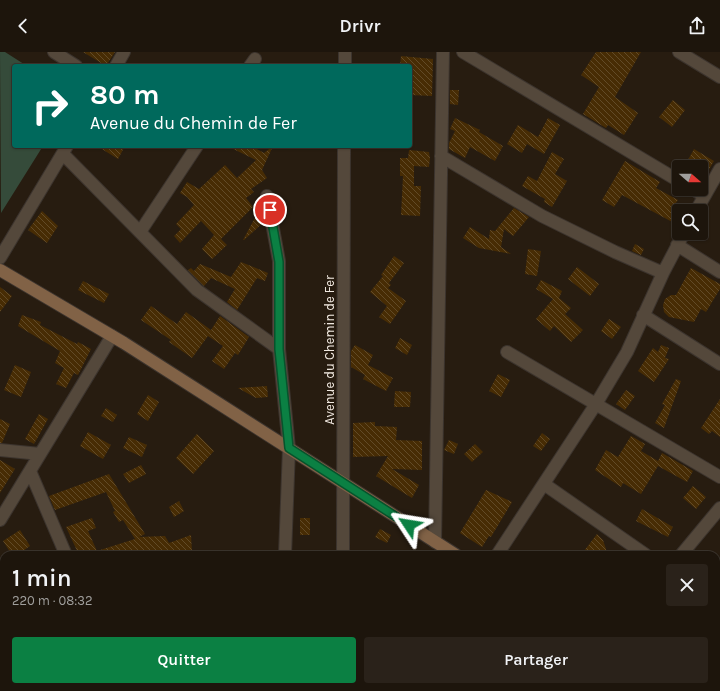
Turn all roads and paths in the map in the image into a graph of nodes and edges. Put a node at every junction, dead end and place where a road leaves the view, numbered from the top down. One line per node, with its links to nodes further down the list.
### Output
1 (54, 52): 7 (street)
2 (124, 52): 8 (street)
3 (346, 52): 9 (street)
4 (443, 52): 14 (street)
5 (463, 52): 16 (street)
6 (679, 52): 10 (street)
7 (73, 64)
8 (117, 64)
9 (345, 64)
10 (720, 77)
11 (196, 148): 21 (street)
12 (344, 148): 39 (street, Avenue du Chemin de Fer)
13 (65, 150): 21 (street); 24 (street)
14 (441, 156): 27 (street); 43 (street)
15 (720, 170): 17 (street)
16 (672, 177)
17 (708, 190)
18 (267, 196): 30 (street)
19 (704, 196): 20 (street)
20 (700, 204)
21 (140, 232): 30 (street)
22 (680, 240): 23 (street)
23 (677, 245): 26 (street); 27 (street)
24 (0, 258)
25 (0, 270): 29 (street)
26 (720, 272)
27 (663, 273): 28 (street)
28 (642, 315): 32 (street); 33 (street)
29 (112, 336): 34 (street); 36 (street)
30 (279, 349): 34 (street)
31 (507, 352): 33 (street)
32 (720, 364)
33 (596, 404): 38 (street); 40 (street)
34 (289, 448): 39 (street); 45 (street)
35 (0, 450): 36 (street)
36 (40, 454): 37 (street)
37 (30, 471): 42 (street); 44 (street)
38 (720, 477)
39 (343, 483): 43 (street); 46 (street, Avenue du Chemin de Fer)
40 (544, 484): 48 (street); 49 (street)
41 (720, 508): 50 (street)
42 (0, 520)
43 (435, 542): 47 (street)
44 (64, 551)
45 (285, 551)
46 (342, 551)
47 (450, 551)
48 (500, 551)
49 (640, 551)
50 (684, 551)

